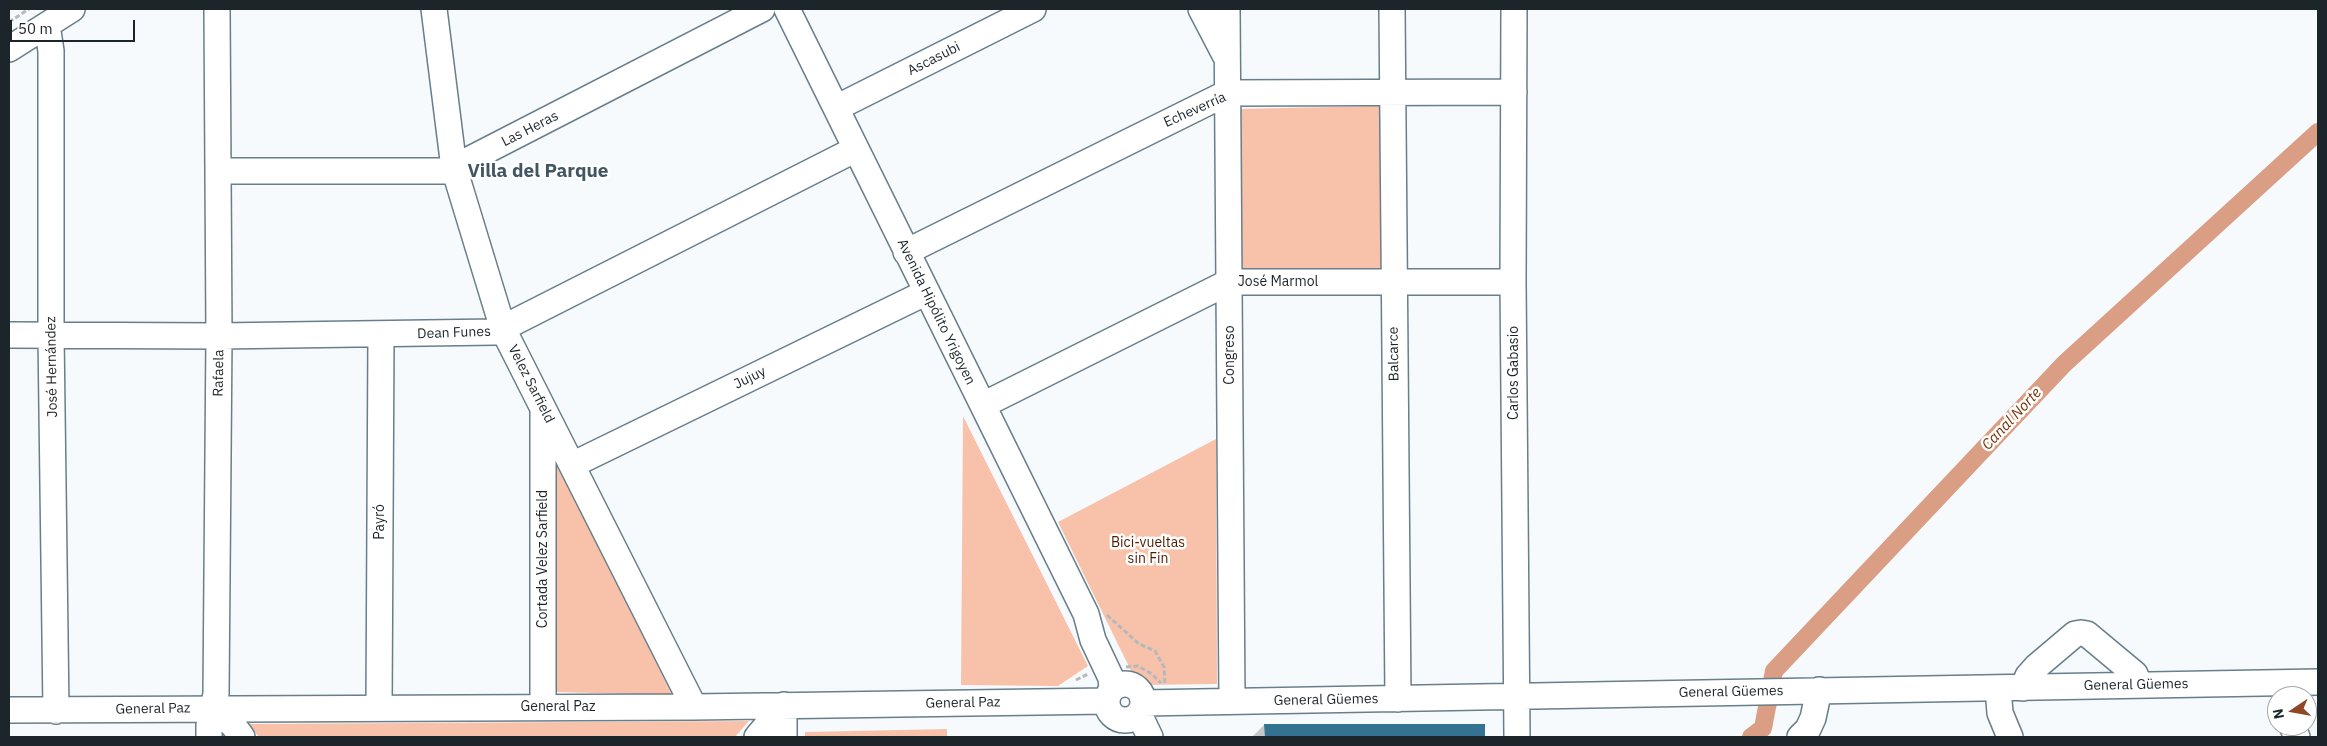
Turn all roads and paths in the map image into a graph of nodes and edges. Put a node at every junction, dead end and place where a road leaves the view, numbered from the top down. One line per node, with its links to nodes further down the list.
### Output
1 (72, 9): 12 (street)
2 (217, 9): 3 (street); 22 (street, Rafaela)
3 (229, 9)
4 (434, 9): 21 (street, Velez Sarfield)
5 (762, 9): 21 (street, Las Heras)
6 (787, 9): 19 (street, Avenida Hipólito Yrigoyen)
7 (1033, 9): 19 (street, Ascasubi)
8 (1201, 9): 15 (street)
9 (1227, 9): 15 (street, Congreso)
10 (1392, 9): 16 (street, Balcarce)
11 (1514, 9): 17 (street, Carlos Gabasio)
12 (38, 17): 13 (path); 14 (street); 30 (street, José Hernández)
13 (9, 22)
14 (9, 49)
15 (1227, 58): 18 (street, Congreso)
16 (1392, 91): 17 (street, Echeverría); 18 (street, Echeverría); 25 (street, Balcarce)
17 (1514, 92): 26 (street, Carlos Gabasio)
18 (1228, 94): 23 (street, Echeverría); 24 (street, Congreso)
19 (836, 108): 20 (street, Avenida Hipólito Yrigoyen)
20 (856, 149): 23 (street, Avenida Hipólito Yrigoyen); 28 (street, Dean Funes)
21 (454, 168): 22 (street, Las Heras); 28 (street, Velez Sarfield)
22 (218, 171): 32 (street, Rafaela)
23 (906, 252): 27 (street, Avenida Hipólito Yrigoyen)
24 (1229, 282): 25 (street, José Marmol); 33 (street, José Marmol); 45 (street, Congreso)
25 (1393, 282): 26 (street, José Marmol); 44 (street, Balcarce)
26 (1513, 282): 43 (street, Carlos Gabasio)
27 (928, 292): 33 (street, Avenida Hipólito Yrigoyen); 35 (street, Jujuy)
28 (503, 329): 31 (street, Dean Funes); 34 (street, Velez Sarfield)
29 (9, 335): 30 (street, Dean Funes)
30 (52, 335): 32 (street, Dean Funes); 53 (street, José Hernández)
31 (381, 335): 32 (street, Dean Funes); 50 (street, Payró)
32 (219, 336): 49 (street, Rafaela)
33 (982, 405): 48 (street, Avenida Hipólito Yrigoyen)
34 (543, 410): 35 (street, Velez Sarfield); 51 (street, Cortada Velez Sarfield)
35 (572, 465): 47 (street, Velez Sarfield)
36 (2318, 682): 38 (street, General Güemes)
37 (2139, 685): 40 (street, General Güemes); 40 (street); 41 (street, General Güemes)
38 (2293, 686)
39 (1998, 688): 40 (street, General Güemes); 42 (street, General Güemes); 61 (street)
40 (2023, 688)
41 (2267, 689)
42 (1819, 690): 43 (street, General Güemes); 60 (street)
43 (1516, 696): 44 (street, General Güemes); 59 (street, Carlos Gabasio)
44 (1398, 699): 45 (street, General Güemes)
45 (1232, 701): 48 (street, General Güemes)
46 (784, 705): 47 (street, General Paz); 48 (street, General Paz); 56 (street); 57 (street)
47 (694, 706): 51 (street, General Paz)
48 (1126, 707): 58 (street, Avenida Hipólito Yrigoyen)
49 (213, 708): 50 (street, General Paz); 53 (street, General Paz); 54 (street, Rafaela); 55 (street)
50 (379, 708): 51 (street, General Paz)
51 (543, 708)
52 (9, 710): 53 (street, General Paz)
53 (56, 710)
54 (209, 737)
55 (242, 737)
56 (756, 737)
57 (784, 737)
58 (1150, 737)
59 (1517, 737)
60 (1800, 737)
61 (2010, 737)

